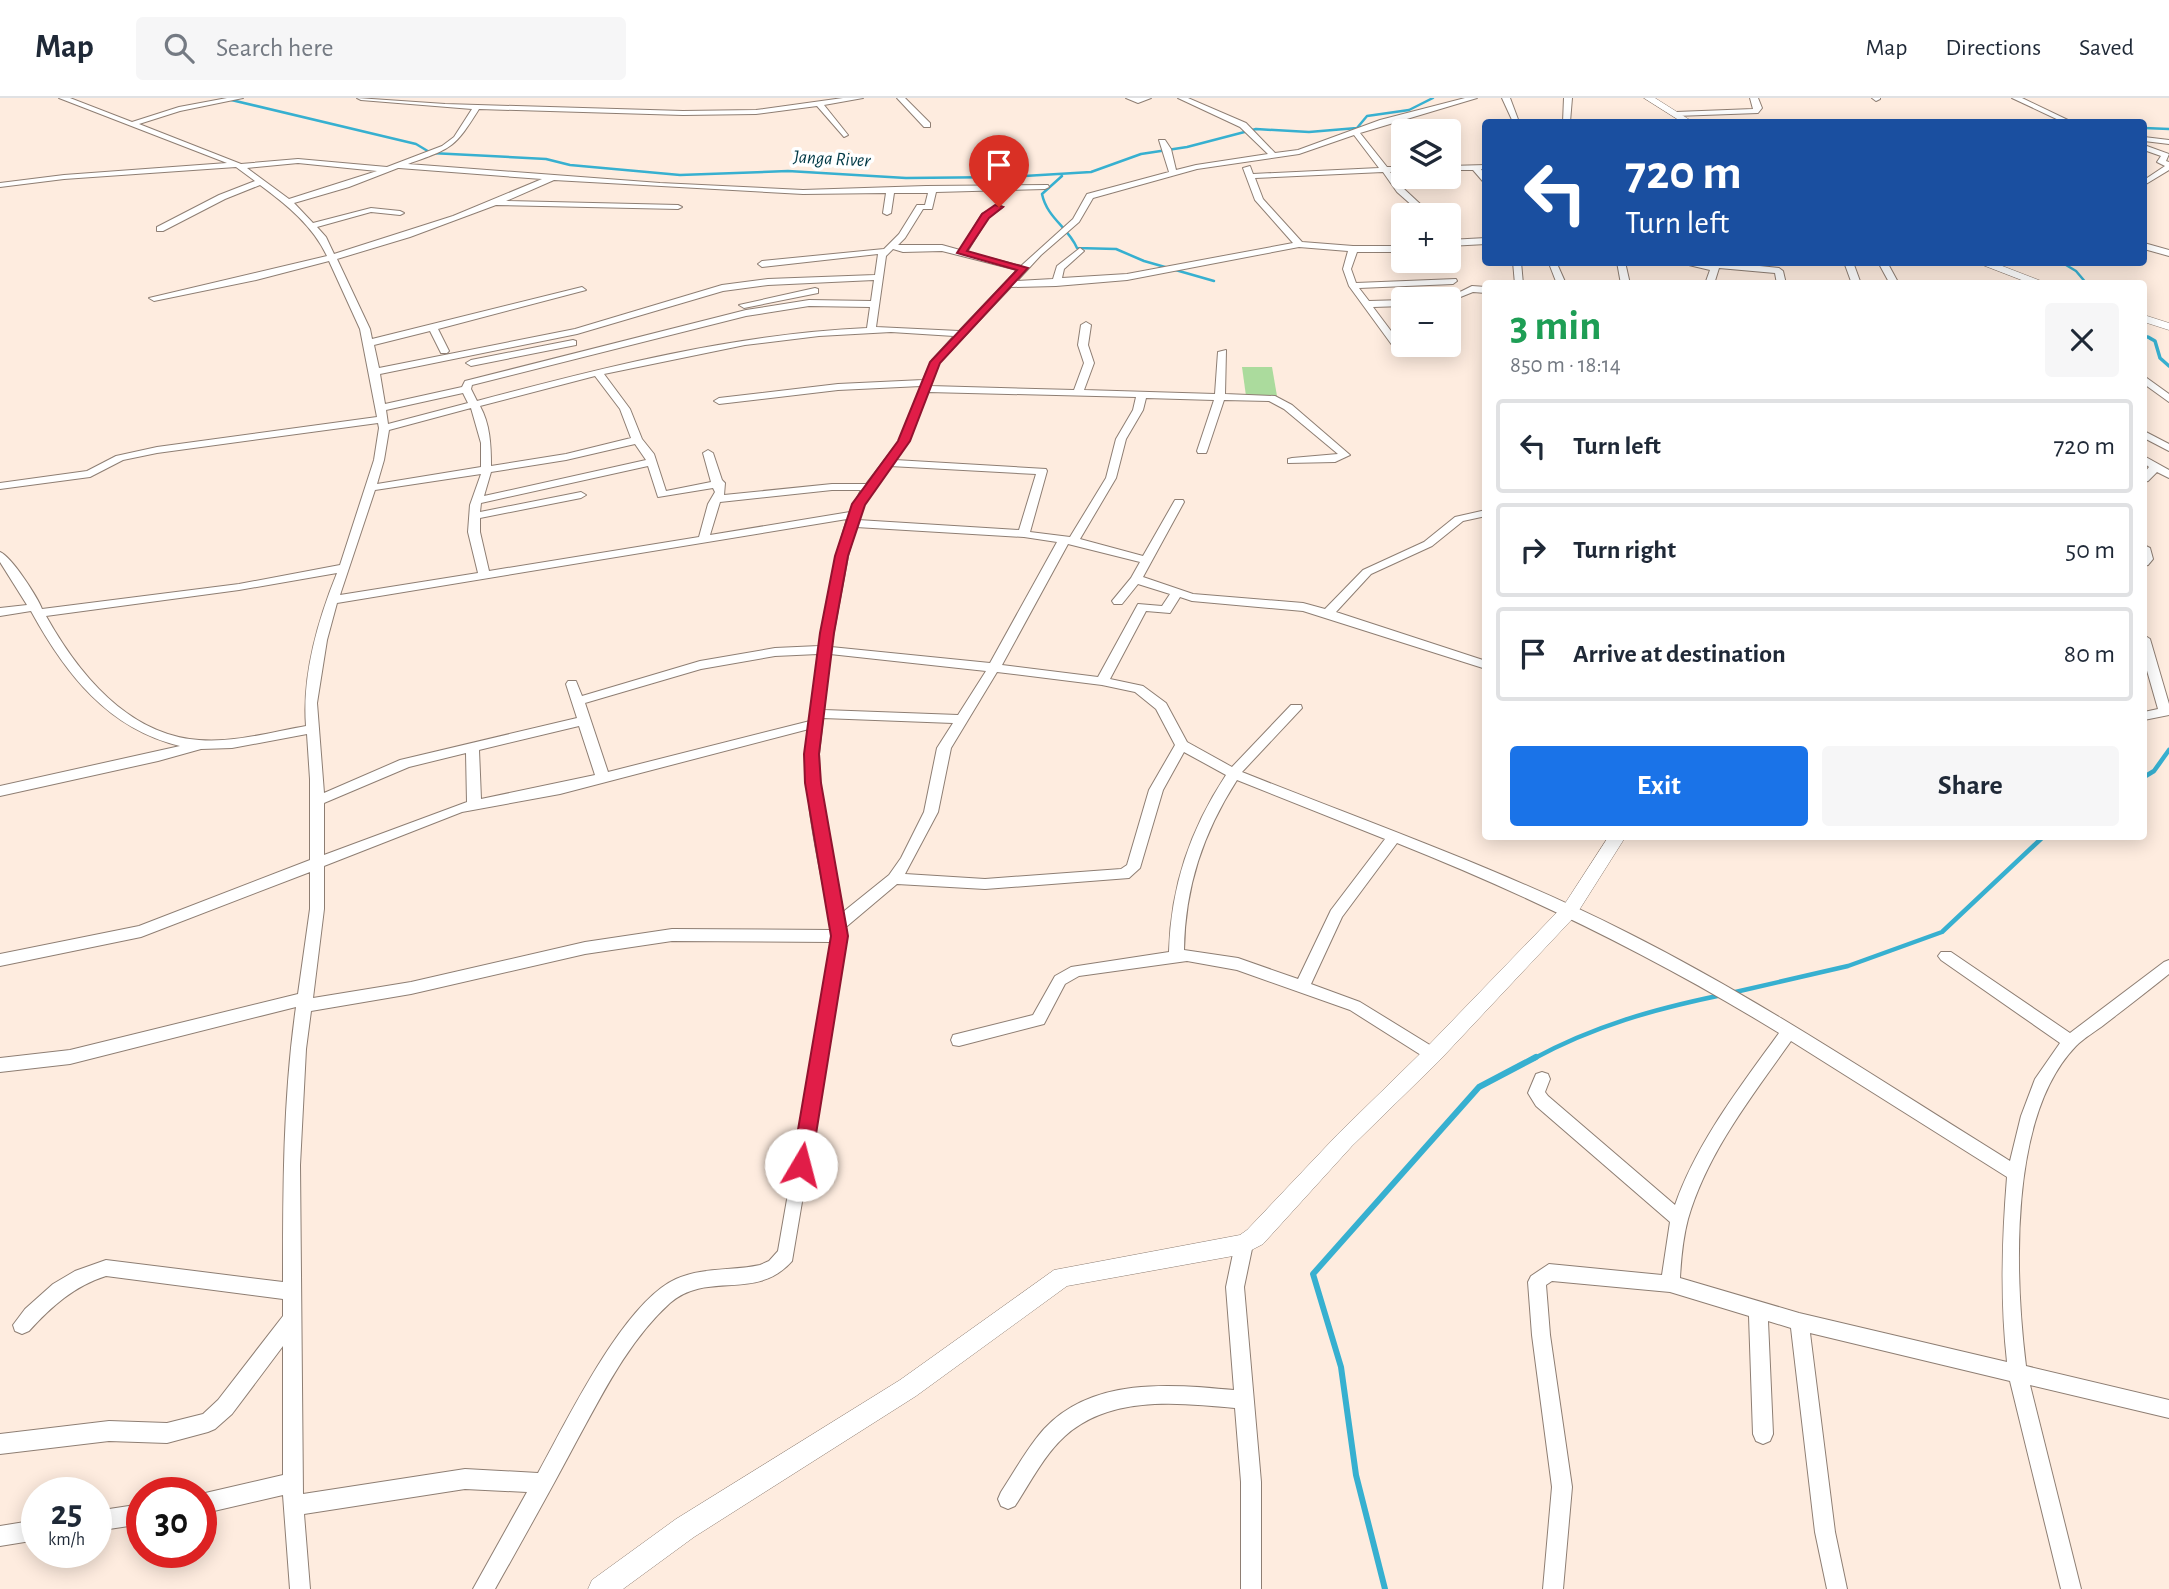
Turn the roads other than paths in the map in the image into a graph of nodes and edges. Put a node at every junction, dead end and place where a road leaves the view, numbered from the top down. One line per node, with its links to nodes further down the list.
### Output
1 (63, 98): 27 (street)
2 (365, 98): 17 (street)
3 (503, 98): 20 (street)
4 (592, 98): 21 (street)
5 (859, 98): 18 (street)
6 (901, 98): 28 (street)
7 (1130, 98): 8 (street)
8 (1147, 98)
9 (1182, 98): 35 (street)
10 (1473, 98): 29 (street)
11 (1506, 98): 23 (street)
12 (1568, 98): 24 (street)
13 (1649, 98): 22 (street)
14 (1754, 98): 22 (street)
15 (2016, 98): 26 (street)
16 (235, 99): 27 (street)
17 (411, 101): 19 (street)
18 (819, 104): 21 (street); 30 (street)
19 (477, 107): 20 (street); 40 (street)
20 (495, 107): 21 (street)
21 (583, 110)
22 (1675, 114): 25 (street)
23 (1515, 119)
24 (1567, 119)
25 (1683, 119)
26 (2062, 119)
27 (132, 124): 37 (street)
28 (927, 125)
29 (1356, 132): 35 (street); 42 (street)
30 (844, 135)
31 (2147, 139): 32 (street)
32 (2169, 142)
33 (1166, 147): 44 (street)
34 (2147, 149): 38 (street)
35 (1275, 157): 36 (street)
36 (1244, 161): 44 (street); 45 (street)
37 (239, 165): 40 (street); 48 (street); 49 (street)
38 (2169, 166): 47 (street)
39 (1481, 167): 41 (street)
40 (395, 168): 46 (street); 53 (street)
41 (1461, 168)
42 (1384, 169): 43 (street); 45 (street); 55 (street)
43 (1391, 169)
44 (1173, 173): 78 (street)
45 (1251, 176): 64 (street)
46 (552, 177): 52 (street); 54 (street)
47 (2147, 181)
48 (260, 183): 53 (street); 61 (street)
49 (0, 185)
50 (1045, 187): 51 (street)
51 (926, 188): 52 (street); 66 (street)
52 (890, 189): 59 (street)
53 (288, 202): 60 (street)
54 (497, 202): 56 (street); 73 (street)
55 (1414, 203)
56 (678, 207)
57 (999, 207): 70 (street)
58 (400, 213): 60 (street)
59 (887, 213)
60 (313, 226): 73 (street)
61 (160, 229)
62 (1482, 241): 63 (street)
63 (1461, 242)
64 (1299, 244): 67 (street); 85 (street)
65 (2147, 247): 71 (street)
66 (889, 248): 70 (street); 72 (street); 79 (street)
67 (1353, 249): 68 (street); 87 (street)
68 (1391, 249)
69 (1080, 251): 85 (street)
70 (962, 253): 78 (street)
71 (2169, 253)
72 (817, 258): 74 (street); 80 (street)
73 (329, 259): 92 (street); 106 (street)
74 (762, 264)
75 (1554, 266): 81 (street)
76 (1726, 266): 82 (street)
77 (1992, 266): 83 (street)
78 (1023, 268): 86 (street)
79 (879, 277): 80 (street); 95 (street)
80 (818, 279): 90 (street); 110 (street)
81 (1560, 280)
82 (1781, 280)
83 (2032, 280)
84 (1453, 281): 87 (street)
85 (1056, 283): 86 (street)
86 (1009, 284): 104 (street)
87 (1353, 286): 96 (street)
88 (582, 290): 101 (street)
89 (1482, 290): 91 (street)
90 (815, 291): 93 (street); 97 (street)
91 (1461, 297)
92 (154, 298)
93 (815, 303): 95 (street); 114 (street)
94 (1391, 303): 96 (street)
95 (875, 304): 102 (street)
96 (1365, 304): 105 (street)
97 (694, 316)
98 (2147, 319): 100 (street)
99 (1086, 325): 115 (street)
100 (2169, 327)
101 (433, 328): 106 (street); 108 (street)
102 (871, 331): 104 (street); 111 (street)
103 (525, 332): 108 (street)
104 (960, 334): 113 (street)
105 (1391, 338)
106 (369, 343): 110 (street)
107 (573, 343): 110 (street)
108 (444, 351): 110 (street)
109 (1223, 352): 117 (street)
110 (375, 373): 121 (street)
111 (599, 374): 120 (street); 123 (street)
112 (2147, 381): 118 (street)
113 (924, 386): 115 (street); 119 (street); 131 (street)
114 (467, 389): 120 (street); 121 (street)
115 (1078, 392): 116 (street)
116 (1142, 394): 117 (street); 149 (street)
117 (1220, 397): 125 (street); 128 (street)
118 (2169, 399)
119 (719, 401)
120 (475, 405): 121 (street); 133 (street)
121 (382, 418): 137 (street); 139 (street)
122 (2147, 436): 124 (street)
123 (637, 440): 130 (street); 133 (street)
124 (2169, 450): 127 (street)
125 (1202, 451)
126 (709, 453): 136 (street)
127 (2147, 458)
128 (1292, 461)
129 (2147, 461): 132 (street)
130 (652, 462): 136 (street); 142 (street)
131 (889, 463): 138 (street); 147 (street)
132 (2155, 467): 134 (street); 135 (street)
133 (486, 470): 139 (street); 142 (street)
134 (2169, 475)
135 (2147, 476)
136 (720, 483): 141 (street)
137 (0, 486)
138 (870, 487): 141 (street); 146 (street)
139 (370, 488): 152 (street)
140 (581, 495): 145 (street)
141 (717, 499): 148 (street)
142 (477, 501): 145 (street)
143 (1179, 502): 151 (street)
144 (1482, 514): 160 (street)
145 (475, 516): 153 (street)
146 (853, 519): 147 (street); 148 (street); 162 (street)
147 (1024, 534): 149 (street)
148 (704, 538): 153 (street)
149 (1068, 541): 151 (street); 164 (street)
150 (0, 555): 158 (street)
151 (1147, 561): 154 (street)
152 (345, 568): 156 (street); 158 (street)
153 (484, 575): 156 (street)
154 (1136, 579): 155 (street); 157 (street)
155 (1175, 593): 160 (street); 165 (street)
156 (332, 600): 174 (street)
157 (1118, 601)
158 (38, 610): 159 (street); 175 (street)
159 (0, 612)
160 (1328, 613): 163 (street)
161 (2147, 649): 169 (street)
162 (825, 650): 164 (street); 167 (street); 171 (street)
163 (1482, 664)
164 (993, 669): 165 (street); 172 (street)
165 (1102, 681): 176 (street)
166 (572, 684): 167 (street)
167 (578, 701): 173 (street)
168 (1296, 708): 178 (street)
169 (2167, 712): 170 (street)
170 (2147, 715)
171 (818, 719): 172 (street); 179 (street); 188 (street)
172 (959, 719): 186 (street)
173 (585, 720): 177 (street); 179 (street)
174 (312, 729): 175 (street); 181 (street)
175 (200, 744): 180 (street)
176 (1182, 745): 178 (street); 186 (street)
177 (472, 747): 181 (street); 182 (street)
178 (1234, 774): 183 (street); 190 (street)
179 (603, 778): 182 (street)
180 (0, 790)
181 (317, 801): 185 (street)
182 (474, 803): 185 (street)
183 (1393, 838): 187 (street); 193 (street)
184 (1615, 840): 187 (street)
185 (318, 865): 191 (street); 194 (street)
186 (894, 879): 188 (street)
187 (1570, 910): 195 (street); 198 (street)
188 (840, 930): 194 (street); 216 (street)
189 (1946, 956): 197 (street)
190 (1176, 957): 193 (street); 196 (street)
191 (0, 960)
192 (2169, 966): 197 (street)
193 (1303, 986): 198 (street)
194 (304, 1003): 199 (street); 205 (street)
195 (1788, 1033): 201 (street); 202 (street)
196 (959, 1040)
197 (2070, 1042): 201 (street)
198 (1432, 1055): 203 (street)
199 (0, 1065)
200 (1542, 1079): 202 (street)
201 (2016, 1173): 210 (street)
202 (1679, 1219): 204 (street)
203 (1244, 1244): 211 (street); 224 (street)
204 (1670, 1284): 206 (street); 226 (street)
205 (293, 1292): 207 (street); 209 (street)
206 (1758, 1309): 208 (street); 213 (street)
207 (293, 1318): 214 (street); 215 (street)
208 (1799, 1322): 210 (street); 227 (street)
209 (22, 1325)
210 (2018, 1376): 212 (street); 228 (street)
211 (1245, 1400): 217 (street); 225 (street)
212 (2169, 1409)
213 (1763, 1434)
214 (0, 1444)
215 (293, 1483): 218 (street); 219 (street)
216 (541, 1483): 219 (street); 223 (street)
217 (1008, 1499)
218 (217, 1500)
219 (293, 1506): 222 (street)
220 (21, 1533): 221 (street)
221 (0, 1536)
222 (300, 1589)
223 (483, 1589)
224 (601, 1589)
225 (1251, 1589)
226 (1553, 1589)
227 (1837, 1589)
228 (2071, 1589)

